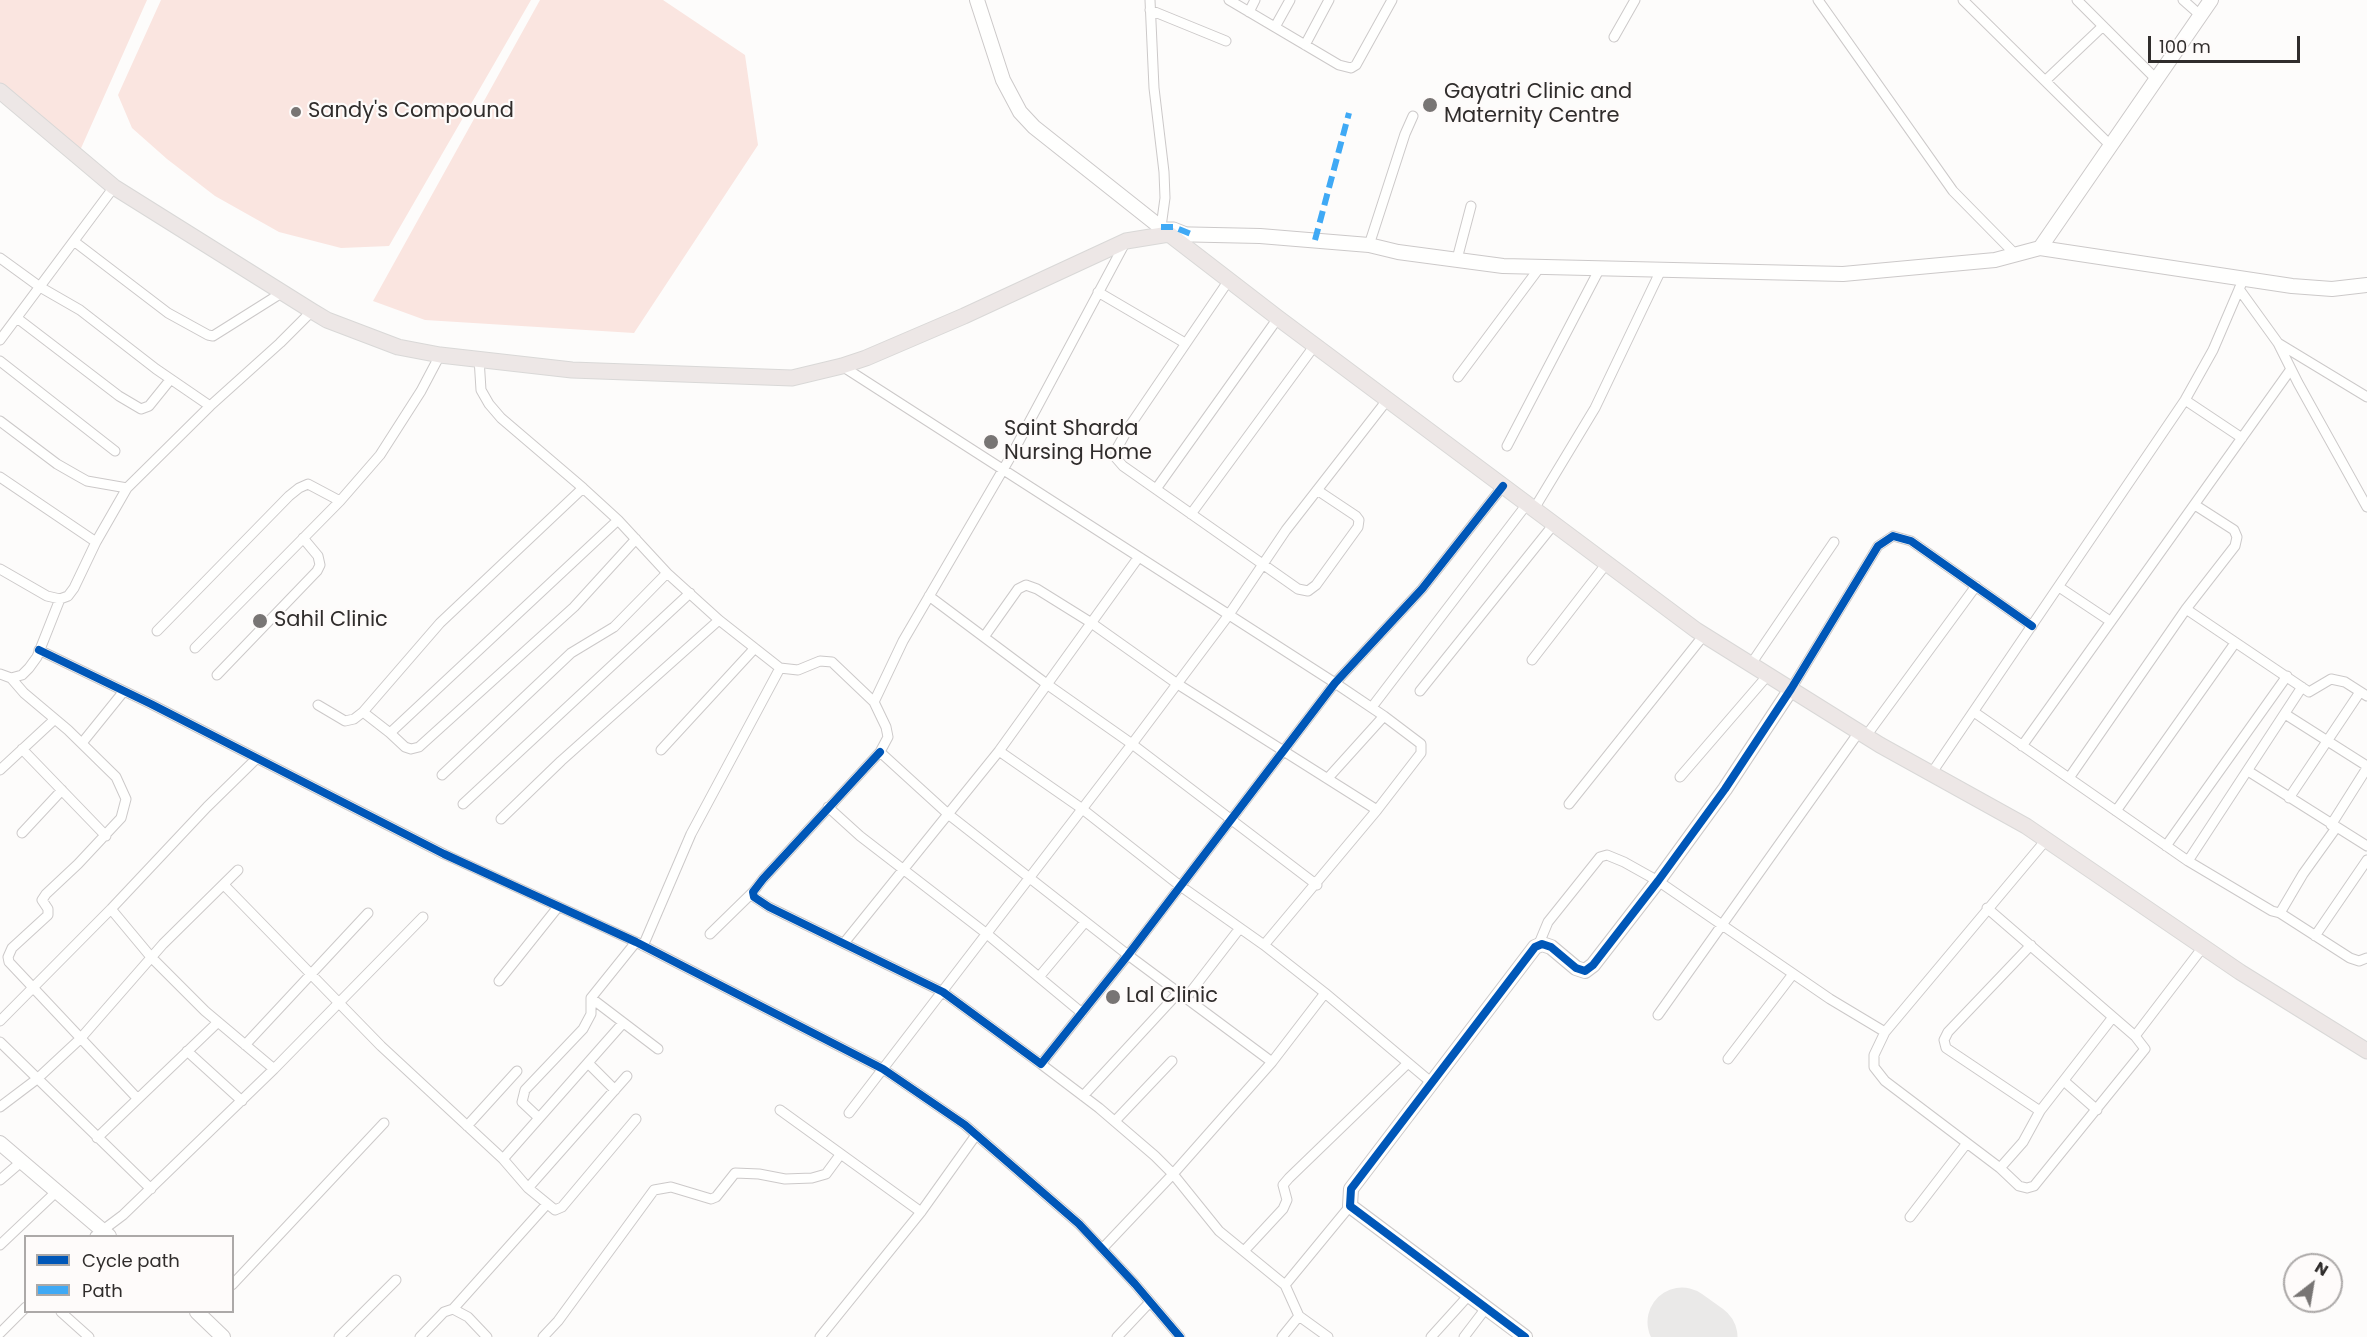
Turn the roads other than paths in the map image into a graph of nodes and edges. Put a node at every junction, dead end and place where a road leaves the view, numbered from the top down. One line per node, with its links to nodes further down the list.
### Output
1 (977, 0): 28 (street)
2 (1229, 0): 14 (street)
3 (1255, 0): 14 (street)
4 (1290, 0): 17 (street)
5 (1329, 0): 20 (street)
6 (1392, 0): 20 (street)
7 (1635, 0): 18 (street)
8 (1818, 0): 33 (street)
9 (1963, 0): 22 (street)
10 (2078, 0): 16 (street)
11 (2183, 0): 15 (street)
12 (2211, 0): 15 (street)
13 (1150, 5): 19 (street); 28 (street)
14 (1249, 12): 17 (street)
15 (2200, 15): 21 (street)
16 (2103, 26): 21 (street); 22 (street)
17 (1275, 27): 20 (street)
18 (1614, 37)
19 (1226, 41)
20 (1305, 45)
21 (2156, 79): 25 (street)
22 (2044, 81): 25 (street)
23 (0, 91): 26 (main road)
24 (1413, 116): 31 (street)
25 (2110, 145): 32 (street)
26 (114, 187): 30 (street); 43 (main road)
27 (1471, 206): 35 (street)
28 (1165, 230): 29 (main road); 31 (street); 39 (main road)
29 (1126, 241): 44 (street); 55 (main road)
30 (75, 242): 42 (street); 43 (street)
31 (1369, 245): 35 (street)
32 (2040, 248): 33 (street); 40 (street)
33 (2016, 255): 38 (street)
34 (0, 258): 42 (street)
35 (1456, 259): 36 (street)
36 (1540, 267): 37 (street); 57 (street)
37 (1600, 268): 38 (street); 65 (street)
38 (1661, 270): 76 (street)
39 (1229, 280): 47 (main road); 49 (street)
40 (2241, 284): 41 (street); 50 (street); 61 (street)
41 (2367, 285)
42 (40, 287): 46 (street); 58 (street)
43 (283, 292): 45 (main road)
44 (1098, 292): 49 (street); 67 (street)
45 (312, 311): 52 (main road); 62 (street)
46 (17, 318): 48 (street); 58 (street)
47 (1278, 318): 51 (main road); 72 (street)
48 (0, 340)
49 (1185, 343): 72 (street)
50 (2278, 344): 56 (street); 59 (street)
51 (1315, 345): 60 (main road); 78 (street)
52 (440, 355): 53 (main road); 74 (street)
53 (479, 358): 55 (main road); 71 (street)
54 (0, 361): 66 (street)
55 (842, 366): 67 (street)
56 (2291, 369): 64 (street); 77 (street)
57 (1458, 377)
58 (170, 380): 62 (street)
59 (2367, 397)
60 (1388, 399): 69 (main road); 73 (street)
61 (2186, 400): 64 (street); 91 (street)
62 (210, 406): 70 (street)
63 (0, 421): 70 (street)
64 (2242, 438): 75 (street)
65 (1507, 446)
66 (115, 451)
67 (1003, 470): 85 (street); 93 (street)
68 (0, 477): 83 (street)
69 (1503, 486): 76 (main road); 117 (street)
70 (128, 488): 83 (street)
71 (583, 488): 79 (street); 127 (street)
72 (1156, 489): 78 (street)
73 (1317, 490): 87 (street); 87 (street)
74 (340, 501): 81 (street); 101 (street)
75 (2195, 505): 95 (street); 98 (street)
76 (1531, 506): 80 (main road); 126 (street)
77 (2367, 507)
78 (1191, 514): 87 (street)
79 (618, 520): 82 (street); 132 (street)
80 (1554, 524): 86 (main road); 122 (street)
81 (303, 538): 105 (street); 112 (street)
82 (636, 539): 89 (street); 132 (street)
83 (96, 542): 94 (street)
84 (1834, 542): 109 (street)
85 (1138, 558): 96 (street); 99 (street)
86 (1607, 562): 102 (main road); 108 (street)
87 (1262, 563): 96 (street)
88 (0, 569): 94 (street)
89 (667, 573): 92 (street); 148 (street)
90 (1976, 586): 100 (street); 120 (street); 133 (street)
91 (2059, 587): 98 (street); 100 (street)
92 (690, 593): 97 (street); 154 (street)
93 (929, 596): 103 (street); 124 (street)
94 (60, 599): 107 (street)
95 (2186, 609): 104 (street); 151 (street)
96 (1228, 615): 116 (street); 117 (street)
97 (719, 620): 106 (street); 161 (street)
98 (2110, 621): 137 (street)
99 (1090, 622): 103 (street); 116 (street); 118 (street)
100 (2032, 626): 128 (street)
101 (156, 632)
102 (1704, 635): 109 (main road); 155 (street)
103 (984, 637): 118 (street)
104 (2235, 643): 114 (street); 159 (street)
105 (195, 648)
106 (754, 649): 110 (street); 140 (street)
107 (39, 650): 115 (street); 121 (street)
108 (1532, 660)
109 (1751, 664): 113 (main road)
110 (780, 668): 124 (street); 191 (street)
111 (0, 674): 115 (street)
112 (217, 675)
113 (1768, 675): 120 (main road); 149 (street)
114 (2287, 676): 119 (street); 167 (street)
115 (11, 678): 131 (street)
116 (1176, 683): 136 (street); 139 (street)
117 (1335, 683): 126 (street); 139 (street)
118 (1048, 685): 136 (street); 141 (street)
119 (2302, 687): 123 (street); 129 (street)
120 (1791, 689): 133 (main road); 174 (street)
121 (124, 691): 135 (street); 143 (street)
122 (1420, 691)
123 (2364, 694): 134 (street)
124 (874, 702): 142 (street)
125 (318, 705): 127 (street)
126 (1372, 707): 130 (street)
127 (363, 712): 132 (street)
128 (1974, 712): 137 (street); 147 (street)
129 (2285, 714): 134 (street); 146 (street)
130 (1384, 716): 150 (street); 158 (street)
131 (55, 719): 135 (street); 138 (street)
132 (390, 734)
133 (1863, 734): 147 (main road); 186 (street)
134 (2327, 741): 144 (street); 153 (street)
135 (82, 743): 165 (street)
136 (1132, 744): 157 (street); 162 (street)
137 (2022, 746): 151 (street)
138 (22, 749): 145 (street); 152 (street)
139 (1282, 749): 150 (street); 162 (street)
140 (661, 750)
141 (999, 750): 157 (street); 160 (street)
142 (880, 753): 156 (street); 160 (street)
143 (256, 759): 179 (street); 181 (street)
144 (2367, 767): 163 (street)
145 (0, 770)
146 (2248, 771): 153 (street); 170 (street)
147 (1931, 774): 166 (main road)
148 (442, 775)
149 (1680, 777)
150 (1328, 778): 158 (street)
151 (2069, 778): 159 (street)
152 (62, 790): 164 (street); 165 (street)
153 (2289, 798): 163 (street)
154 (463, 804)
155 (1569, 804)
156 (828, 807): 171 (street); 178 (street)
157 (1081, 808): 173 (street); 176 (street)
158 (1377, 810): 177 (street)
159 (2116, 811): 167 (street)
160 (948, 814): 171 (street); 173 (street)
161 (501, 819)
162 (1229, 819): 176 (street); 177 (street)
163 (2334, 826): 168 (street); 183 (street)
164 (22, 833)
165 (106, 836): 204 (street)
166 (2046, 840): 180 (street); 196 (main road)
167 (2166, 846): 170 (street)
168 (2367, 846)
169 (2367, 860): 190 (street)
170 (2188, 861): 183 (street)
171 (904, 869): 189 (street); 192 (street)
172 (238, 870): 175 (street)
173 (1030, 878): 185 (street); 189 (street)
174 (1658, 881): 186 (street); 194 (street); 194 (street)
175 (224, 885): 198 (street); 200 (street)
176 (1179, 885): 187 (street); 197 (street)
177 (1317, 885): 193 (street)
178 (753, 892): 188 (street); 192 (street)
179 (558, 907): 191 (street); 203 (street)
180 (1987, 908): 195 (street); 216 (street)
181 (111, 909): 198 (street); 204 (street)
182 (368, 913): 200 (street)
183 (2280, 913): 190 (street)
184 (423, 917): 209 (street)
185 (1085, 922): 197 (street); 202 (street)
186 (1722, 924): 201 (street); 211 (street)
187 (1240, 928): 193 (street); 207 (street)
188 (710, 934)
189 (987, 934): 202 (street); 205 (street)
190 (2315, 936): 199 (street)
191 (640, 944): 208 (street); 231 (street)
192 (844, 944): 205 (street)
193 (1264, 945): 206 (street)
194 (1538, 945): 236 (street)
195 (2031, 945): 212 (street); 244 (street)
196 (2203, 946): 217 (street); 223 (main road)
197 (1128, 955): 207 (street); 210 (street)
198 (151, 957): 214 (street); 218 (street)
199 (2367, 958)
200 (313, 974): 209 (street); 220 (street)
201 (1793, 974): 216 (street); 224 (street)
202 (1039, 977): 210 (street)
203 (499, 981)
204 (33, 989): 213 (street); 218 (street)
205 (943, 992): 229 (street); 231 (street)
206 (1325, 993): 227 (street); 228 (street)
207 (1182, 995): 227 (street); 238 (street)
208 (591, 998): 215 (street); 246 (street)
209 (339, 1001): 230 (street); 250 (street)
210 (1082, 1013): 229 (street)
211 (1658, 1015)
212 (2114, 1017): 217 (street); 235 (street)
213 (0, 1021)
214 (217, 1023): 220 (street); 222 (street)
215 (623, 1023): 221 (street); 226 (street)
216 (1885, 1032): 254 (street)
217 (2135, 1036): 243 (street)
218 (80, 1039): 234 (street); 239 (street)
219 (0, 1042): 234 (street)
220 (245, 1045): 230 (street)
221 (658, 1049)
222 (187, 1051): 239 (street); 240 (street)
223 (2367, 1052)
224 (1728, 1059)
225 (1172, 1061): 248 (street)
226 (588, 1062): 237 (street); 246 (street)
227 (1272, 1062): 259 (street)
228 (1408, 1063): 236 (street); 271 (street)
229 (1041, 1064): 238 (street)
230 (274, 1069): 240 (street)
231 (883, 1069): 245 (street); 251 (street)
232 (517, 1071): 250 (street)
233 (627, 1076): 237 (street)
234 (37, 1079): 241 (street); 252 (street)
235 (2064, 1081): 243 (street); 244 (street)
236 (1432, 1083): 265 (street)
237 (615, 1090): 261 (street)
238 (1083, 1096): 248 (street)
239 (136, 1098): 252 (street)
240 (242, 1101): 262 (street)
241 (0, 1107)
242 (780, 1110): 255 (street)
243 (2097, 1110): 258 (street)
244 (2040, 1111): 258 (street)
245 (849, 1113)
246 (539, 1118): 256 (street)
247 (636, 1119): 264 (street)
248 (1115, 1121): 259 (street)
249 (384, 1123): 273 (street)
250 (467, 1126): 256 (street)
251 (976, 1135): 266 (street); 270 (street)
252 (97, 1138): 262 (street)
253 (0, 1143): 257 (street)
254 (1967, 1143): 258 (street); 267 (street)
255 (840, 1155): 266 (street); 290 (street)
256 (502, 1159): 261 (street)
257 (21, 1162): 260 (street); 263 (street)
258 (2000, 1168)
259 (1173, 1174): 270 (street); 271 (street)
260 (0, 1179)
261 (528, 1188): 264 (street)
262 (151, 1189): 268 (street)
263 (56, 1192): 268 (street); 269 (street)
264 (548, 1204): 279 (street)
265 (1350, 1206): 274 (street); 275 (street)
266 (921, 1212): 291 (street)
267 (1910, 1217)
268 (102, 1234)
269 (0, 1245)
270 (1102, 1249): 276 (street)
271 (1244, 1251): 274 (street)
272 (396, 1280): 287 (street)
273 (234, 1284)
274 (1286, 1285): 282 (street)
275 (1469, 1295): 277 (street); 295 (street)
276 (1150, 1302): 284 (street); 292 (street)
277 (1486, 1308): 296 (street); 297 (street)
278 (24, 1309): 283 (street)
279 (453, 1309): 288 (street); 289 (street)
280 (64, 1313): 285 (street)
281 (203, 1313): 286 (street)
282 (1299, 1316): 293 (street); 294 (street)
283 (0, 1333)
284 (1176, 1336)
285 (89, 1337)
286 (223, 1337)
287 (339, 1337)
288 (420, 1337)
289 (487, 1337)
290 (543, 1337)
291 (820, 1337)
292 (1117, 1337)
293 (1282, 1337)
294 (1328, 1337)
295 (1431, 1337)
296 (1464, 1337)
297 (1525, 1337)

